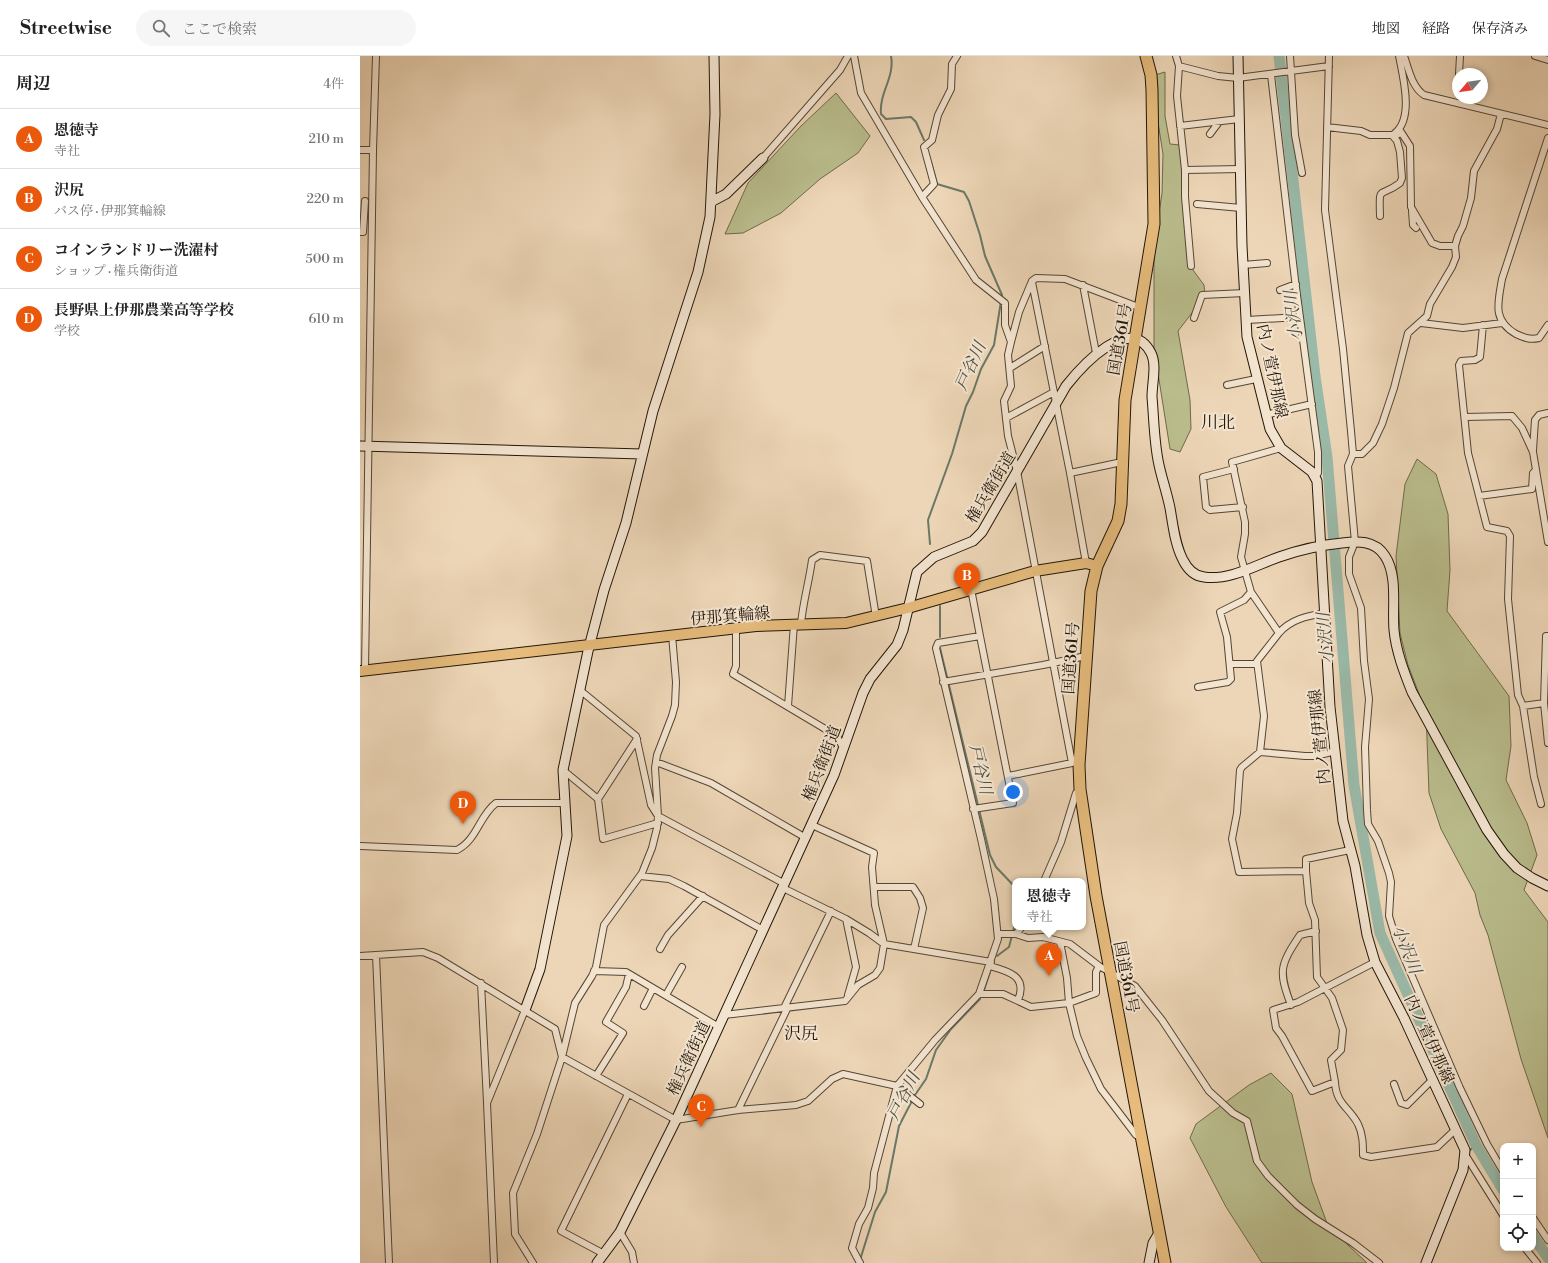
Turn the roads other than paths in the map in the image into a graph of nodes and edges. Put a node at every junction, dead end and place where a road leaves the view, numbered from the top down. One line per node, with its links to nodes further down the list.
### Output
1 (376, 56): 34 (street)
2 (714, 56): 41 (street)
3 (848, 56): 35 (street)
4 (854, 56): 39 (street)
5 (957, 56): 39 (street)
6 (1146, 56): 57 (highway, 国道361号)
7 (1176, 56): 16 (street)
8 (1238, 56): 21 (street, 内ノ萱伊那線)
9 (1290, 56): 19 (street)
10 (1329, 56): 17 (street)
11 (1399, 56): 31 (street)
12 (1404, 56): 22 (street)
13 (1460, 56): 18 (street)
14 (1535, 56): 15 (street)
15 (1548, 60)
16 (1180, 66): 21 (street); 28 (street)
17 (1329, 66): 19 (street); 29 (street)
18 (1460, 68)
19 (1292, 72): 20 (street); 38 (street)
20 (1272, 75): 21 (street); 53 (street)
21 (1238, 78): 25 (street, 内ノ萱伊那線)
22 (1452, 99)
23 (1470, 104): 24 (street)
24 (1501, 114): 27 (street); 48 (street)
25 (1239, 119): 26 (street); 36 (street, 内ノ萱伊那線)
26 (1219, 122): 28 (street); 30 (street)
27 (1548, 125)
28 (1180, 126): 37 (street)
29 (1327, 127): 31 (street); 83 (street)
30 (1210, 134)
31 (1393, 136): 43 (street); 45 (street)
32 (1548, 138): 62 (street)
33 (360, 150): 34 (street)
34 (373, 150): 79 (street)
35 (763, 158): 41 (street)
36 (1241, 169): 37 (street); 44 (street, 内ノ萱伊那線)
37 (1185, 170): 51 (street)
38 (1302, 173)
39 (922, 197): 66 (street)
40 (365, 201): 47 (street)
41 (711, 202): 82 (street)
42 (1197, 204): 44 (street)
43 (1411, 207): 46 (street); 48 (street)
44 (1241, 208): 50 (street, 内ノ萱伊那線)
45 (1380, 216)
46 (1416, 228)
47 (360, 232)
48 (1455, 246): 61 (street)
49 (1267, 263): 50 (street)
50 (1243, 265): 56 (street, 内ノ萱伊那線)
51 (1191, 266)
52 (1032, 281): 54 (street); 66 (street); 67 (street)
53 (1296, 284): 55 (street); 58 (street)
54 (1083, 285): 57 (street); 68 (street)
55 (1280, 290)
56 (1245, 293): 59 (street); 60 (street, 内ノ萱伊那線)
57 (1141, 308): 65 (highway, 国道361号)
58 (1300, 317): 60 (street); 73 (street)
59 (1194, 318)
60 (1247, 320): 70 (street, 内ノ萱伊那線)
61 (1421, 322): 63 (street); 83 (street)
62 (1502, 323): 63 (street); 64 (street)
63 (1483, 325): 77 (street)
64 (1548, 325)
65 (1136, 338): 68 (street, 権兵衛街道); 84 (highway, 国道361号); 96 (street)
66 (1011, 342): 69 (street)
67 (1045, 346): 69 (street); 72 (street)
68 (1096, 353): 74 (street, 権兵衛街道)
69 (1010, 368): 78 (street)
70 (1256, 379): 71 (street); 76 (street, 内ノ萱伊那線)
71 (1227, 385)
72 (1054, 392): 74 (street); 78 (street)
73 (1312, 404): 76 (street); 89 (street)
74 (1056, 405): 87 (street, 権兵衛街道); 88 (street)
75 (1548, 413): 81 (street)
76 (1265, 415): 80 (street, 内ノ萱伊那線)
77 (1465, 417): 81 (street); 90 (street)
78 (1006, 418): 87 (street)
79 (364, 446): 82 (street); 115 (street)
80 (1282, 448): 85 (street); 89 (street, 内ノ萱伊那線)
81 (1533, 452): 86 (street)
82 (642, 454): 109 (street)
83 (1353, 454): 92 (street)
84 (1122, 462): 88 (street); 95 (highway, 国道361号)
85 (1234, 469): 91 (street); 91 (street)
86 (1536, 470): 90 (street); 93 (street)
87 (1017, 471): 97 (street); 100 (street, 権兵衛街道)
88 (1070, 473): 95 (street)
89 (1316, 476): 94 (street, 内ノ萱伊那線)
90 (1479, 496): 122 (street)
91 (1243, 507): 96 (street)
92 (1351, 542): 94 (street); 148 (street); 198 (street)
93 (1548, 542)
94 (1323, 545): 96 (street); 101 (street, 内ノ萱伊那線)
95 (1091, 565): 97 (main road, 伊那箕輪線); 111 (highway, 国道361号)
96 (1246, 570): 99 (street)
97 (1035, 571): 98 (main road, 伊那箕輪線); 112 (street)
98 (971, 589): 100 (main road, 伊那箕輪線); 107 (street)
99 (1251, 592): 105 (street); 113 (street)
100 (908, 608): 102 (main road, 伊那箕輪線); 125 (street, 権兵衛街道)
101 (1324, 613): 105 (street); 126 (street, 内ノ萱伊那線)
102 (876, 617): 103 (main road, 伊那箕輪線); 103 (street)
103 (797, 624): 104 (main road, 伊那箕輪線); 121 (street)
104 (736, 629): 106 (main road, 伊那箕輪線); 121 (street)
105 (1279, 633): 114 (street)
106 (672, 635): 109 (main road, 伊那箕輪線); 128 (street)
107 (980, 636): 116 (street); 117 (street)
108 (1548, 636): 110 (street)
109 (590, 644): 115 (main road, 伊那箕輪線); 119 (street)
110 (1547, 653): 120 (street)
111 (1086, 656): 112 (street); 129 (highway, 国道361号)
112 (1054, 662): 116 (street); 129 (street)
113 (1230, 664): 114 (street); 118 (street)
114 (1258, 664): 127 (street)
115 (362, 670)
116 (988, 674): 117 (street); 131 (street)
117 (946, 681): 136 (street)
118 (1198, 687)
119 (581, 691): 123 (street); 130 (street)
120 (1544, 703): 122 (street); 124 (street)
121 (788, 706): 125 (street)
122 (1523, 706): 135 (street)
123 (637, 739): 133 (street); 137 (street)
124 (1548, 743)
125 (843, 748): 139 (street, 権兵衛街道)
126 (1336, 751): 127 (street); 142 (street, 内ノ萱伊那線)
127 (1260, 752): 143 (street)
128 (656, 762): 137 (street); 140 (street)
129 (1076, 764): 131 (street); 132 (highway, 国道361号)
130 (563, 770): 133 (street); 134 (street)
131 (1008, 776): 136 (street)
132 (1080, 789): 145 (street); 168 (highway, 国道361号)
133 (598, 800): 138 (street)
134 (566, 803): 141 (street); 181 (street)
135 (1541, 804)
136 (976, 808): 155 (street)
137 (658, 816): 138 (street); 146 (street)
138 (658, 823): 144 (street)
139 (812, 825): 140 (street, 権兵衛街道); 147 (street)
140 (806, 838): 146 (street, 権兵衛街道)
141 (360, 846)
142 (1350, 850): 143 (street); 163 (street, 内ノ萱伊那線)
143 (1306, 871): 154 (street)
144 (640, 876): 149 (street); 167 (street)
145 (1045, 878)
146 (784, 886): 150 (street); 152 (street, 権兵衛街道)
147 (875, 886): 158 (street); 160 (street)
148 (1548, 886)
149 (703, 896): 152 (street); 159 (street)
150 (831, 911): 151 (street); 180 (street)
151 (846, 919): 158 (street); 175 (street)
152 (763, 930): 182 (street, 権兵衛街道)
153 (1019, 930): 156 (street)
154 (1316, 931): 172 (street); 178 (street)
155 (998, 934): 156 (street); 164 (street)
156 (1016, 934): 157 (street)
157 (1060, 942): 165 (street); 177 (street)
158 (884, 944): 160 (street); 175 (street)
159 (660, 949)
160 (914, 949): 164 (street)
161 (376, 955): 162 (street); 170 (street); 208 (street)
162 (360, 956)
163 (1375, 962): 172 (street); 186 (street, 内ノ萱伊那線)
164 (990, 964): 173 (street); 176 (street)
165 (1099, 966): 168 (street); 177 (street)
166 (682, 967): 174 (street)
167 (594, 971): 169 (street); 184 (street)
168 (1110, 972): 196 (highway, 国道361号); 215 (street)
169 (629, 974): 171 (street); 185 (street)
170 (481, 983): 181 (street); 192 (street)
171 (653, 988): 174 (street); 179 (street)
172 (1325, 989): 178 (street); 187 (street)
173 (979, 994): 176 (street); 189 (street)
174 (666, 995): 183 (street)
175 (848, 997): 180 (street)
176 (1018, 1000): 177 (street)
177 (1069, 1003): 196 (street)
178 (1291, 1005): 187 (street)
179 (644, 1006)
180 (786, 1008): 182 (street); 193 (street)
181 (525, 1010): 184 (street); 192 (street)
182 (724, 1015): 183 (street, 権兵衛街道)
183 (719, 1027): 194 (street, 権兵衛街道)
184 (562, 1057): 185 (street); 210 (street)
185 (596, 1076): 190 (street)
186 (1432, 1080): 188 (street); 195 (street, 内ノ萱伊那線)
187 (1334, 1082): 195 (street)
188 (1394, 1084)
189 (897, 1086): 191 (street); 193 (street); 206 (street)
190 (628, 1094): 194 (street); 205 (street)
191 (918, 1102)
192 (487, 1103): 209 (street)
193 (738, 1110): 194 (street)
194 (676, 1120): 201 (street, 権兵衛街道)
195 (1455, 1130): 197 (street, 内ノ萱伊那線)
196 (1141, 1137): 202 (highway, 国道361号)
197 (1466, 1156): 199 (street); 216 (street)
198 (1500, 1166)
199 (1500, 1210)
200 (1536, 1222): 203 (street)
201 (620, 1232): 205 (street, 権兵衛街道); 212 (street)
202 (1159, 1233): 213 (street); 214 (highway, 国道361号)
203 (1548, 1240)
204 (1527, 1251): 207 (street)
205 (604, 1254): 211 (street, 権兵衛街道)
206 (859, 1261)
207 (1532, 1261)
208 (389, 1263)
209 (494, 1263)
210 (533, 1263)
211 (597, 1263)
212 (634, 1263)
213 (1149, 1263)
214 (1165, 1263)
215 (1379, 1263)
216 (1426, 1263)

